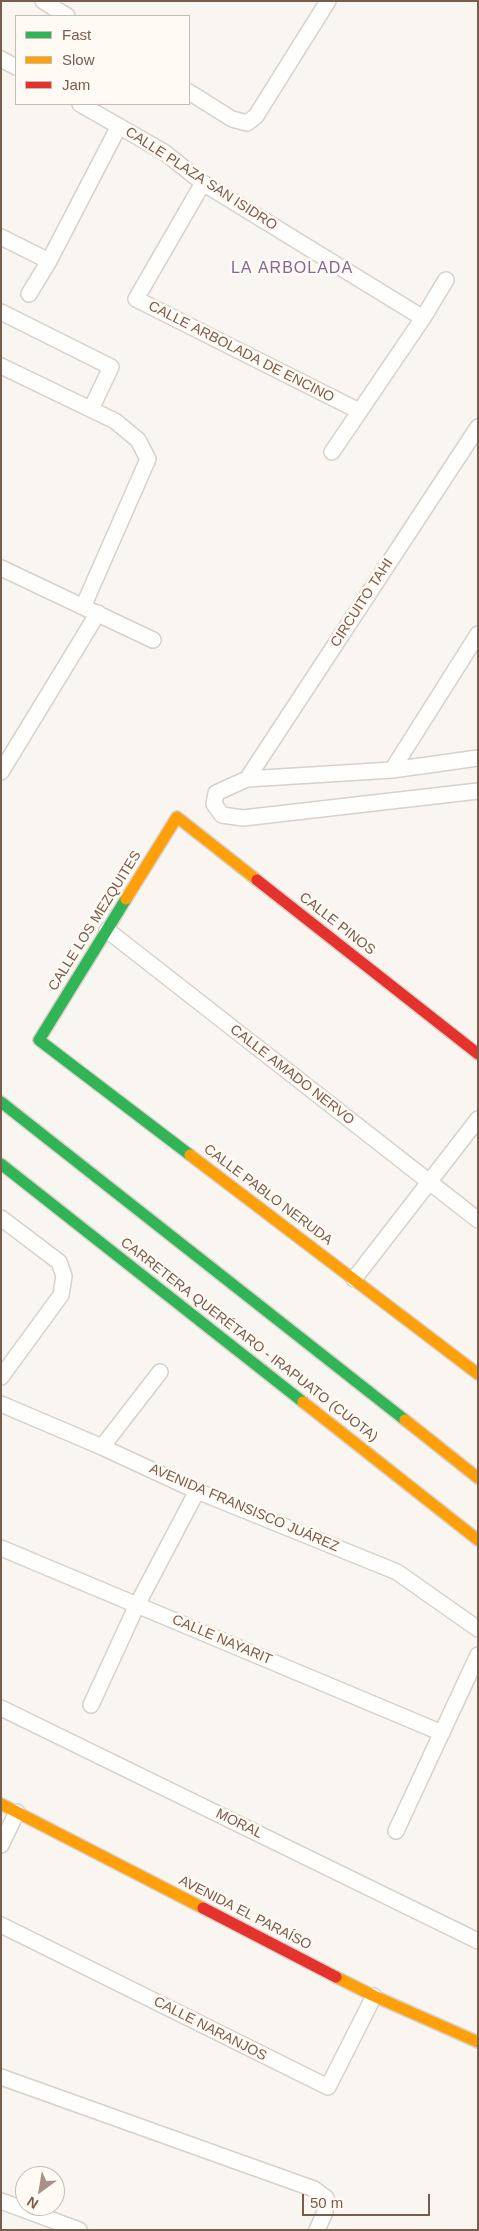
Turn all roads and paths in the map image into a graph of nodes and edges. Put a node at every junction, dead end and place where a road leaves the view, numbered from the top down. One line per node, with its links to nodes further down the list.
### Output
1 (43, 1): 3 (street)
2 (328, 1): 6 (street)
3 (65, 15)
4 (1, 59): 5 (street)
5 (15, 66)
6 (190, 93)
7 (82, 105): 8 (street, CALLE PLAZA SAN ISIDRO)
8 (119, 126): 9 (street, CALLE PLAZA SAN ISIDRO); 11 (street)
9 (203, 183): 15 (street, CALLE PLAZA SAN ISIDRO); 18 (street, CALLE ARBOLADA DE ENCINO)
10 (1, 237): 11 (street)
11 (49, 261): 13 (street)
12 (446, 280): 15 (street)
13 (30, 294)
14 (1, 312): 17 (street)
15 (423, 318): 18 (street)
16 (1, 366): 17 (street)
17 (91, 409): 22 (street)
18 (359, 411): 20 (street)
19 (478, 427): 29 (street, CIRCUITO TAHI)
20 (332, 452)
21 (1, 568): 22 (street)
22 (83, 607): 23 (street)
23 (98, 613): 25 (street); 28 (street)
24 (478, 634): 27 (street)
25 (153, 640)
26 (478, 758): 27 (street)
27 (392, 770): 29 (street)
28 (1, 772)
29 (247, 779): 30 (street)
30 (478, 791)
31 (177, 817): 32 (main road, CALLE LOS MEZQUITES); 34 (main road, CALLE PINOS)
32 (107, 930): 33 (main road, CALLE LOS MEZQUITES); 38 (street, CALLE AMADO NERVO)
33 (39, 1040): 41 (main road, CALLE PABLO NERUDA)
34 (478, 1054)
35 (1, 1102): 47 (main road)
36 (478, 1119): 38 (street)
37 (1, 1164): 49 (main road, CARRETERA QUERÉTARO - IRAPUATO (CUOTA))
38 (429, 1182): 40 (street, CALLE AMADO NERVO); 41 (street)
39 (1, 1218): 44 (street)
40 (478, 1220)
41 (354, 1279): 43 (main road, CALLE PABLO NERUDA)
42 (160, 1372): 46 (street)
43 (478, 1374)
44 (1, 1377)
45 (1, 1404): 46 (street, AVENIDA FRANSISCO JUÁREZ)
46 (102, 1447): 48 (street, AVENIDA FRANSISCO JUÁREZ)
47 (478, 1478)
48 (197, 1491): 51 (street); 52 (street, AVENIDA FRANSISCO JUÁREZ)
49 (478, 1540)
50 (1, 1548): 51 (street, CALLE NAYARIT)
51 (137, 1605): 54 (street); 56 (street, CALLE NAYARIT)
52 (478, 1629)
53 (478, 1655): 56 (street)
54 (91, 1704)
55 (1, 1708): 62 (street, MORAL)
56 (442, 1733): 59 (street)
57 (1, 1804): 58 (main road, AVENIDA EL PARAÍSO)
58 (17, 1812): 60 (street); 63 (main road, AVENIDA EL PARAÍSO)
59 (396, 1831)
60 (1, 1845)
61 (1, 1925): 63 (street, CALLE NARANJOS)
62 (478, 1941)
63 (374, 1996): 64 (main road, AVENIDA EL PARAÍSO)
64 (478, 2042)
65 (1, 2077): 68 (street)
66 (1, 2201): 67 (street)
67 (79, 2230)
68 (318, 2230)

